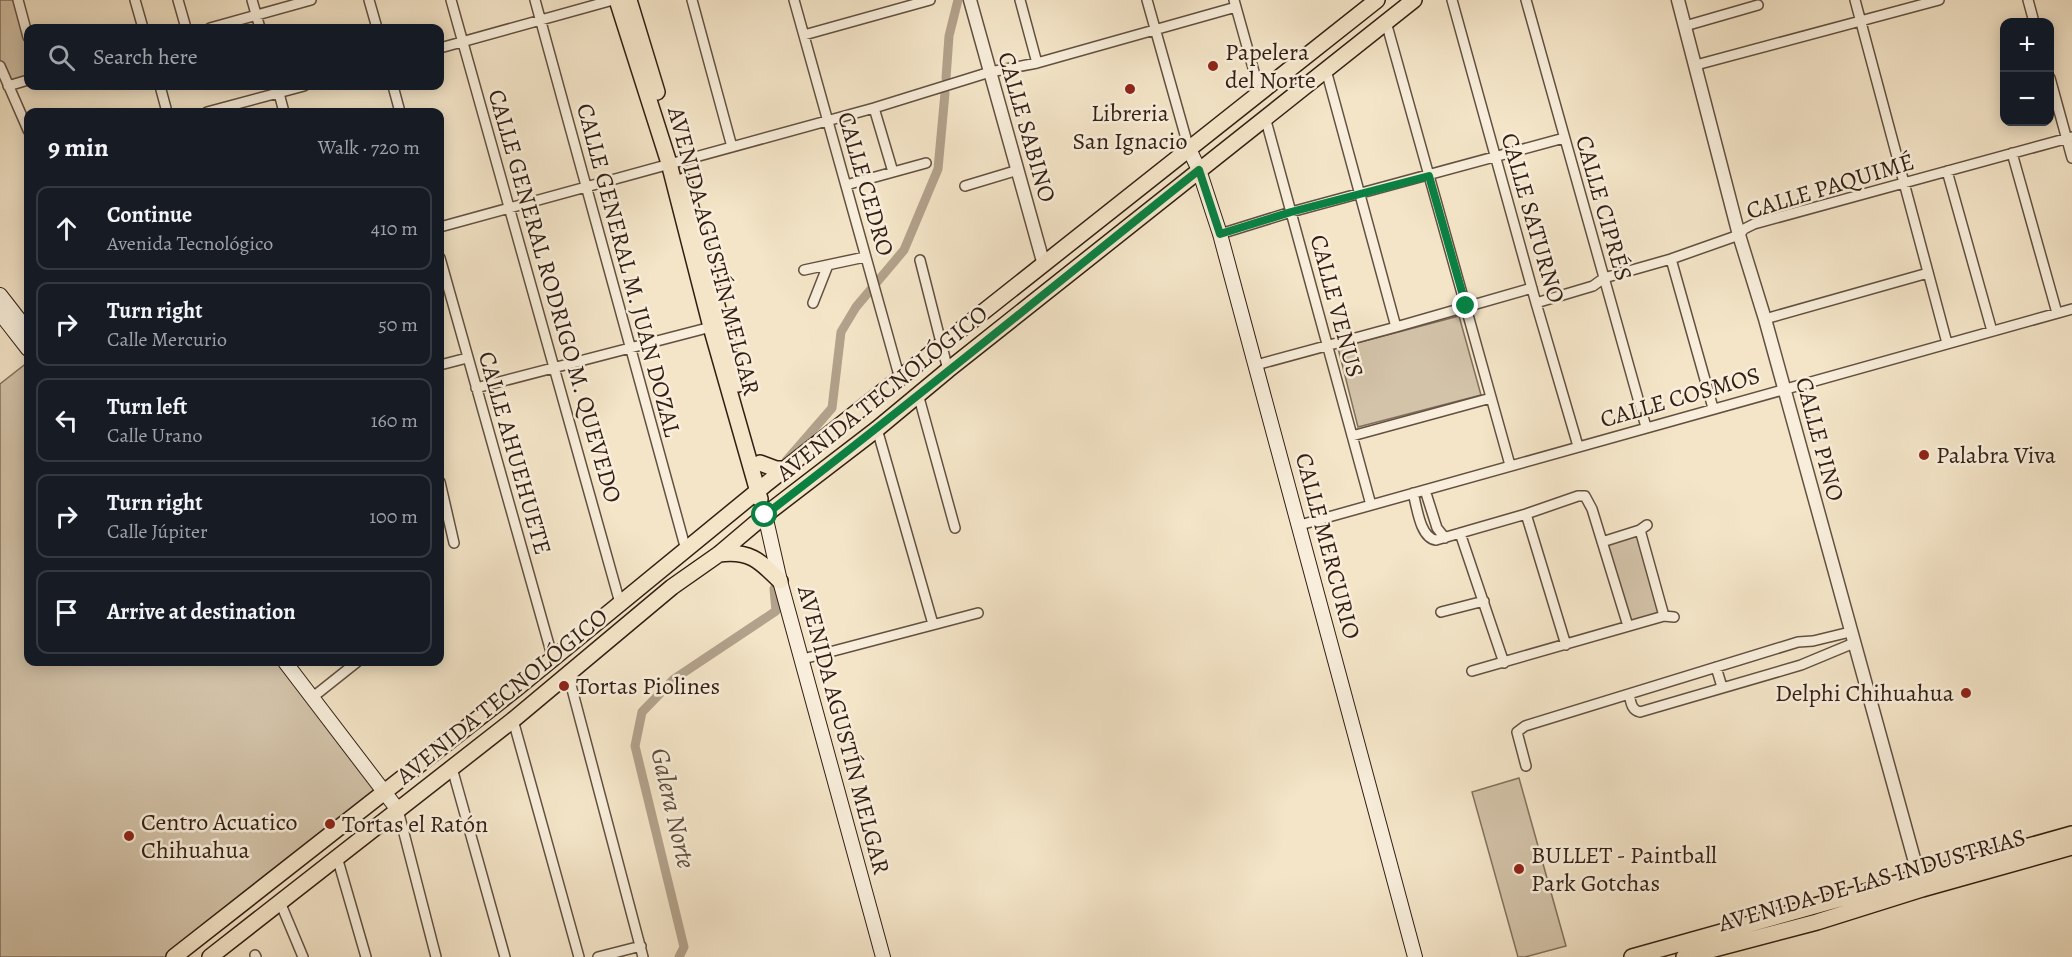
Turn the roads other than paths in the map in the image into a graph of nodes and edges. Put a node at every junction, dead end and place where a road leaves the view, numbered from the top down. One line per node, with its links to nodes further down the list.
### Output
1 (18, 0): 32 (street)
2 (135, 0): 33 (street)
3 (178, 0): 34 (street)
4 (252, 0): 27 (street)
5 (311, 0): 27 (street)
6 (369, 0): 37 (street)
7 (452, 0): 41 (street, CALLE GENERAL RODRIGO M. QUEVEDO)
8 (534, 0): 29 (street, CALLE GENERAL M. JUAN DOZAL)
9 (615, 0): 29 (street); 71 (main road, AVENIDA AGUSTÍN MELGAR)
10 (628, 0): 71 (main road, AVENIDA AGUSTÍN MELGAR)
11 (692, 0): 66 (street)
12 (794, 0): 40 (street, CALLE CEDRO)
13 (930, 0): 40 (street)
14 (970, 0): 47 (street, CALLE SABINO)
15 (1020, 0): 43 (street)
16 (1147, 0): 39 (street)
17 (1414, 0): 31 (main road, AVENIDA TECNOLÓGICO)
18 (1452, 0): 69 (street, CALLE SATURNO)
19 (1526, 0): 64 (street, CALLE CIPRÉS)
20 (1678, 0): 38 (street, CALLE PINO)
21 (1855, 0): 30 (street)
22 (1939, 0): 30 (street)
23 (2028, 0): 28 (street)
24 (1369, 3): 54 (main road, AVENIDA TECNOLÓGICO)
25 (1235, 4): 39 (street); 54 (street)
26 (1758, 5): 38 (street)
27 (257, 15): 35 (street); 36 (street)
28 (2033, 18)
29 (540, 19): 41 (street); 81 (street, CALLE GENERAL M. JUAN DOZAL)
30 (1860, 21): 44 (street); 78 (street)
31 (1386, 22): 46 (main road, AVENIDA TECNOLÓGICO); 77 (street)
32 (24, 24)
33 (142, 24)
34 (185, 24)
35 (224, 24)
36 (260, 24)
37 (376, 24)
38 (1685, 26): 44 (street, CALLE PINO)
39 (1155, 30): 43 (street); 67 (street)
40 (804, 35): 62 (street, CALLE CEDRO)
41 (463, 41): 42 (street); 83 (street, CALLE GENERAL RODRIGO M. QUEVEDO)
42 (444, 47)
43 (1037, 63): 47 (street)
44 (1696, 65): 87 (street, CALLE PINO)
45 (0, 66): 49 (street)
46 (1326, 70): 61 (main road, AVENIDA TECNOLÓGICO); 82 (street)
47 (990, 72): 60 (street); 73 (street, CALLE SABINO)
48 (24, 81): 49 (street)
49 (8, 86): 63 (street)
50 (161, 90): 56 (street)
51 (275, 90): 57 (street)
52 (278, 90): 58 (street)
53 (394, 90): 59 (street)
54 (1260, 93): 67 (main road, AVENIDA TECNOLÓGICO)
55 (2054, 93): 65 (street)
56 (166, 108)
57 (219, 108)
58 (283, 108)
59 (397, 108)
60 (874, 108): 62 (street); 76 (street)
61 (1265, 117): 74 (main road, AVENIDA TECNOLÓGICO); 84 (street, CALLE VENUS)
62 (828, 120): 66 (street); 79 (street, CALLE CEDRO)
63 (24, 121)
64 (1564, 138): 69 (street); 96 (street, CALLE CIPRÉS)
65 (2069, 138): 68 (street, CALLE PAQUIMÉ); 70 (street)
66 (732, 147): 71 (street)
67 (1189, 149): 74 (main road, CALLE MERCURIO); 92 (main road, AVENIDA TECNOLÓGICO)
68 (2012, 153): 75 (street, CALLE PAQUIMÉ); 103 (street)
69 (1496, 157): 77 (street); 97 (street, CALLE SATURNO)
70 (2072, 158)
71 (674, 162): 81 (street); 107 (main road, AVENIDA AGUSTÍN MELGAR); 130 (main road, AVENIDA AGUSTÍN MELGAR)
72 (926, 164): 76 (street)
73 (1018, 170): 80 (street); 92 (street, CALLE SABINO)
74 (1199, 170): 86 (main road, CALLE MERCURIO); 119 (main road, AVENIDA TECNOLÓGICO)
75 (1947, 171): 78 (street, CALLE PAQUIMÉ); 109 (street)
76 (893, 172): 79 (street)
77 (1429, 176): 82 (street); 101 (street)
78 (1904, 183): 87 (street, CALLE PAQUIMÉ); 95 (street)
79 (846, 185): 88 (street, CALLE CEDRO)
80 (965, 186)
81 (585, 187): 83 (street); 114 (street, CALLE GENERAL M. JUAN DOZAL)
82 (1360, 194): 84 (street); 108 (street)
83 (509, 208): 85 (street); 118 (street, CALLE GENERAL RODRIGO M. QUEVEDO)
84 (1291, 212): 86 (street); 112 (street, CALLE VENUS)
85 (444, 226)
86 (1220, 234): 117 (main road, CALLE MERCURIO)
87 (1739, 235): 89 (street, CALLE PAQUIMÉ); 105 (street, CALLE PINO)
88 (865, 256): 91 (street); 120 (street, CALLE CEDRO)
89 (1671, 259): 96 (street, CALLE PAQUIMÉ); 125 (street)
90 (920, 260): 113 (street)
91 (828, 265): 93 (street); 99 (street)
92 (1044, 265): 113 (main road, AVENIDA TECNOLÓGICO)
93 (804, 270)
94 (444, 273): 115 (street, CALLE AHUEHUETE)
95 (1928, 273): 105 (street); 110 (street)
96 (1604, 278): 100 (street, CALLE PAQUIMÉ); 126 (street, CALLE CIPRÉS)
97 (1532, 288): 100 (street, CALLE SATURNO); 101 (street)
98 (0, 295): 106 (main road)
99 (813, 303)
100 (1536, 303): 129 (street, CALLE SATURNO)
101 (1466, 306): 108 (street); 124 (street)
102 (2072, 309): 103 (street, CALLE COSMOS)
103 (2057, 313): 109 (street, CALLE COSMOS)
104 (0, 314): 111 (main road)
105 (1765, 319): 122 (street, CALLE PINO)
106 (24, 326)
107 (711, 327): 114 (street); 133 (main road, AVENIDA AGUSTÍN MELGAR)
108 (1396, 327): 112 (street)
109 (1992, 331): 110 (street, CALLE COSMOS)
110 (1947, 343): 122 (street, CALLE COSMOS)
111 (24, 344)
112 (1329, 346): 117 (street); 128 (street, CALLE VENUS)
113 (942, 347): 119 (street); 120 (main road, AVENIDA TECNOLÓGICO)
114 (630, 349): 118 (street); 146 (street, CALLE GENERAL M. JUAN DOZAL)
115 (467, 358): 116 (street); 121 (street, CALLE AHUEHUETE)
116 (444, 364)
117 (1256, 364): 140 (main road, CALLE MERCURIO)
118 (554, 368): 121 (street); 150 (street, CALLE GENERAL RODRIGO M. QUEVEDO)
119 (948, 370): 123 (main road, AVENIDA TECNOLÓGICO)
120 (900, 379): 132 (main road, AVENIDA TECNOLÓGICO)
121 (476, 388): 159 (street, CALLE AHUEHUETE)
122 (1784, 388): 125 (street, CALLE COSMOS); 155 (street, CALLE PINO)
123 (918, 394): 127 (main road, AVENIDA TECNOLÓGICO); 141 (street)
124 (1491, 398): 128 (street); 131 (street)
125 (1713, 408): 126 (street, CALLE COSMOS)
126 (1646, 427): 129 (street, CALLE COSMOS)
127 (877, 429): 139 (main road, AVENIDA TECNOLÓGICO); 153 (street)
128 (1352, 436): 137 (street, CALLE VENUS)
129 (1578, 446): 131 (street, CALLE COSMOS)
130 (760, 463): 132 (main road); 133 (main road, AVENIDA AGUSTÍN MELGAR)
131 (1510, 465): 134 (street, CALLE COSMOS)
132 (785, 469): 133 (main road, AVENIDA TECNOLÓGICO)
133 (762, 488): 139 (main road, AVENIDA AGUSTÍN MELGAR); 146 (main road, AVENIDA TECNOLÓGICO)
134 (1425, 490): 135 (street, CALLE COSMOS); 143 (street)
135 (1413, 493): 137 (street, CALLE COSMOS); 143 (street)
136 (444, 499): 145 (street)
137 (1371, 505): 140 (street, CALLE COSMOS)
138 (1526, 514): 142 (street); 144 (street); 157 (street)
139 (765, 515): 147 (main road, AVENIDA TECNOLÓGICO); 148 (main road, AVENIDA AGUSTÍN MELGAR)
140 (1300, 525): 192 (main road, CALLE MERCURIO)
141 (955, 528)
142 (1460, 533): 143 (street); 149 (street)
143 (1445, 537)
144 (1602, 542): 154 (street); 154 (street)
145 (454, 543)
146 (686, 550): 150 (main road, AVENIDA TECNOLÓGICO)
147 (719, 554): 148 (main road); 166 (main road, AVENIDA TECNOLÓGICO)
148 (780, 582): 160 (main road, AVENIDA AGUSTÍN MELGAR)
149 (1484, 601): 151 (street); 161 (street)
150 (620, 603): 159 (main road, AVENIDA TECNOLÓGICO)
151 (1441, 612)
152 (978, 613): 153 (street)
153 (933, 624): 160 (street)
154 (1628, 626): 157 (street)
155 (1852, 637): 156 (street); 158 (street); 178 (street, CALLE PINO)
156 (1813, 641): 158 (street); 164 (street)
157 (1566, 645): 161 (street)
158 (1818, 657): 167 (street)
159 (553, 659): 173 (main road, AVENIDA TECNOLÓGICO)
160 (803, 659): 191 (main road, AVENIDA AGUSTÍN MELGAR)
161 (1504, 663): 165 (street)
162 (288, 666): 169 (main road)
163 (352, 666): 169 (street)
164 (1716, 667): 167 (street); 168 (street)
165 (1472, 671)
166 (568, 674): 170 (main road, AVENIDA TECNOLÓGICO); 181 (street)
167 (1722, 687): 168 (street)
168 (1629, 694): 171 (street)
169 (313, 697): 173 (main road)
170 (513, 720): 172 (main road, AVENIDA TECNOLÓGICO); 188 (street)
171 (1526, 766)
172 (452, 768): 174 (main road, AVENIDA TECNOLÓGICO); 187 (street)
173 (385, 791): 174 (main road); 182 (main road, AVENIDA TECNOLÓGICO)
174 (398, 810): 177 (main road, AVENIDA TECNOLÓGICO); 186 (street)
175 (2072, 834): 178 (main road, AVENIDA DE LAS INDUSTRIAS)
176 (2072, 847): 178 (main road, AVENIDA DE LAS INDUSTRIAS)
177 (337, 857): 179 (main road, AVENIDA TECNOLÓGICO); 185 (street)
178 (1920, 883): 180 (main road, AVENIDA DE LAS INDUSTRIAS)
179 (280, 902): 183 (main road, AVENIDA TECNOLÓGICO); 184 (street)
180 (1748, 932): 193 (main road, AVENIDA DE LAS INDUSTRIAS); 194 (main road, AVENIDA DE LAS INDUSTRIAS)
181 (640, 946): 189 (street); 190 (street)
182 (174, 957)
183 (210, 957)
184 (303, 957)
185 (366, 957)
186 (436, 957)
187 (505, 957)
188 (579, 957)
189 (598, 957)
190 (644, 957)
191 (883, 957)
192 (1415, 957)
193 (1632, 957)
194 (1684, 957)

